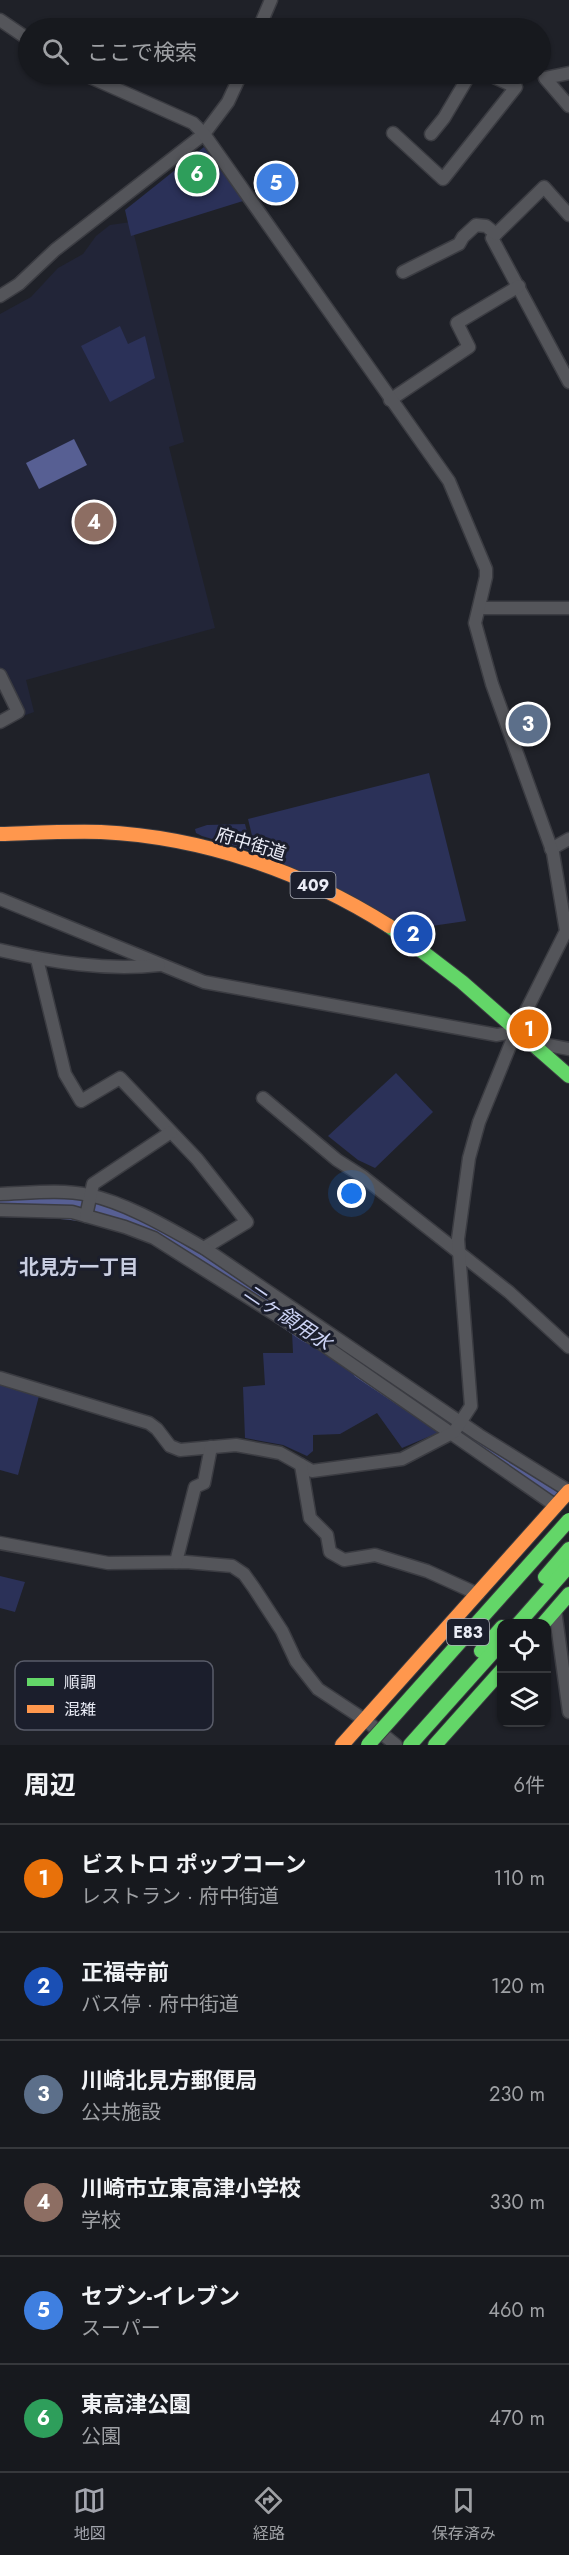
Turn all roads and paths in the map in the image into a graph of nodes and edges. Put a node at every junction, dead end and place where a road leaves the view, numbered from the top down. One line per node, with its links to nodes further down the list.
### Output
1 (271, 0): 2 (street)
2 (263, 18)
3 (0, 20): 4 (street)
4 (18, 32)
5 (569, 73): 6 (street)
6 (551, 77)
7 (105, 84): 14 (street)
8 (236, 84): 14 (street)
9 (464, 84): 15 (street)
10 (509, 84): 13 (street)
11 (550, 84): 12 (street)
12 (569, 106)
13 (393, 133)
14 (204, 134): 20 (street); 22 (street)
15 (431, 134)
16 (569, 215): 17 (street)
17 (496, 234): 18 (street); 19 (street)
18 (403, 272)
19 (519, 286): 21 (street); 22 (street)
20 (0, 296)
21 (569, 382)
22 (390, 400): 24 (street)
23 (569, 608): 24 (street)
24 (479, 609): 29 (street)
25 (0, 675): 26 (street)
26 (0, 722)
27 (0, 834): 34 (main road, 府中街道 / 409)
28 (569, 839): 29 (street)
29 (551, 849): 34 (street)
30 (0, 899): 33 (street)
31 (0, 950): 32 (street)
32 (37, 959): 33 (street); 39 (street)
33 (162, 965): 34 (street)
34 (516, 1032): 36 (main road, 府中街道 / 409); 45 (street)
35 (569, 1049): 36 (street)
36 (538, 1050): 37 (main road, 府中街道 / 409)
37 (569, 1076)
38 (263, 1098): 45 (street)
39 (171, 1132): 41 (street); 44 (street)
40 (0, 1194): 41 (street)
41 (89, 1195): 43 (street); 44 (street)
42 (0, 1210): 43 (street)
43 (86, 1216): 48 (street)
44 (204, 1248): 48 (street)
45 (458, 1254): 46 (street); 48 (street)
46 (569, 1347)
47 (0, 1378): 49 (street)
48 (456, 1428): 50 (street); 51 (street); 52 (street)
49 (211, 1447): 50 (street); 57 (street)
50 (301, 1465): 59 (street)
51 (569, 1491): 52 (main road)
52 (556, 1506): 59 (main road)
53 (569, 1520): 71 (main road, E83, bridge)
54 (569, 1526): 72 (main road)
55 (0, 1543): 57 (street)
56 (569, 1549): 62 (main road)
57 (176, 1562): 69 (street)
58 (569, 1566): 63 (main road)
59 (478, 1594): 69 (main road)
60 (569, 1594): 61 (main road)
61 (555, 1610): 64 (main road); 68 (street)
62 (508, 1619)
63 (522, 1619)
64 (547, 1619)
65 (497, 1632): 73 (main road)
66 (497, 1647): 74 (main road, E83)
67 (498, 1673): 75 (main road)
68 (569, 1712)
69 (365, 1720): 70 (main road); 73 (street)
70 (342, 1745)
71 (368, 1745)
72 (379, 1745)
73 (398, 1745)
74 (410, 1745)
75 (435, 1745)

